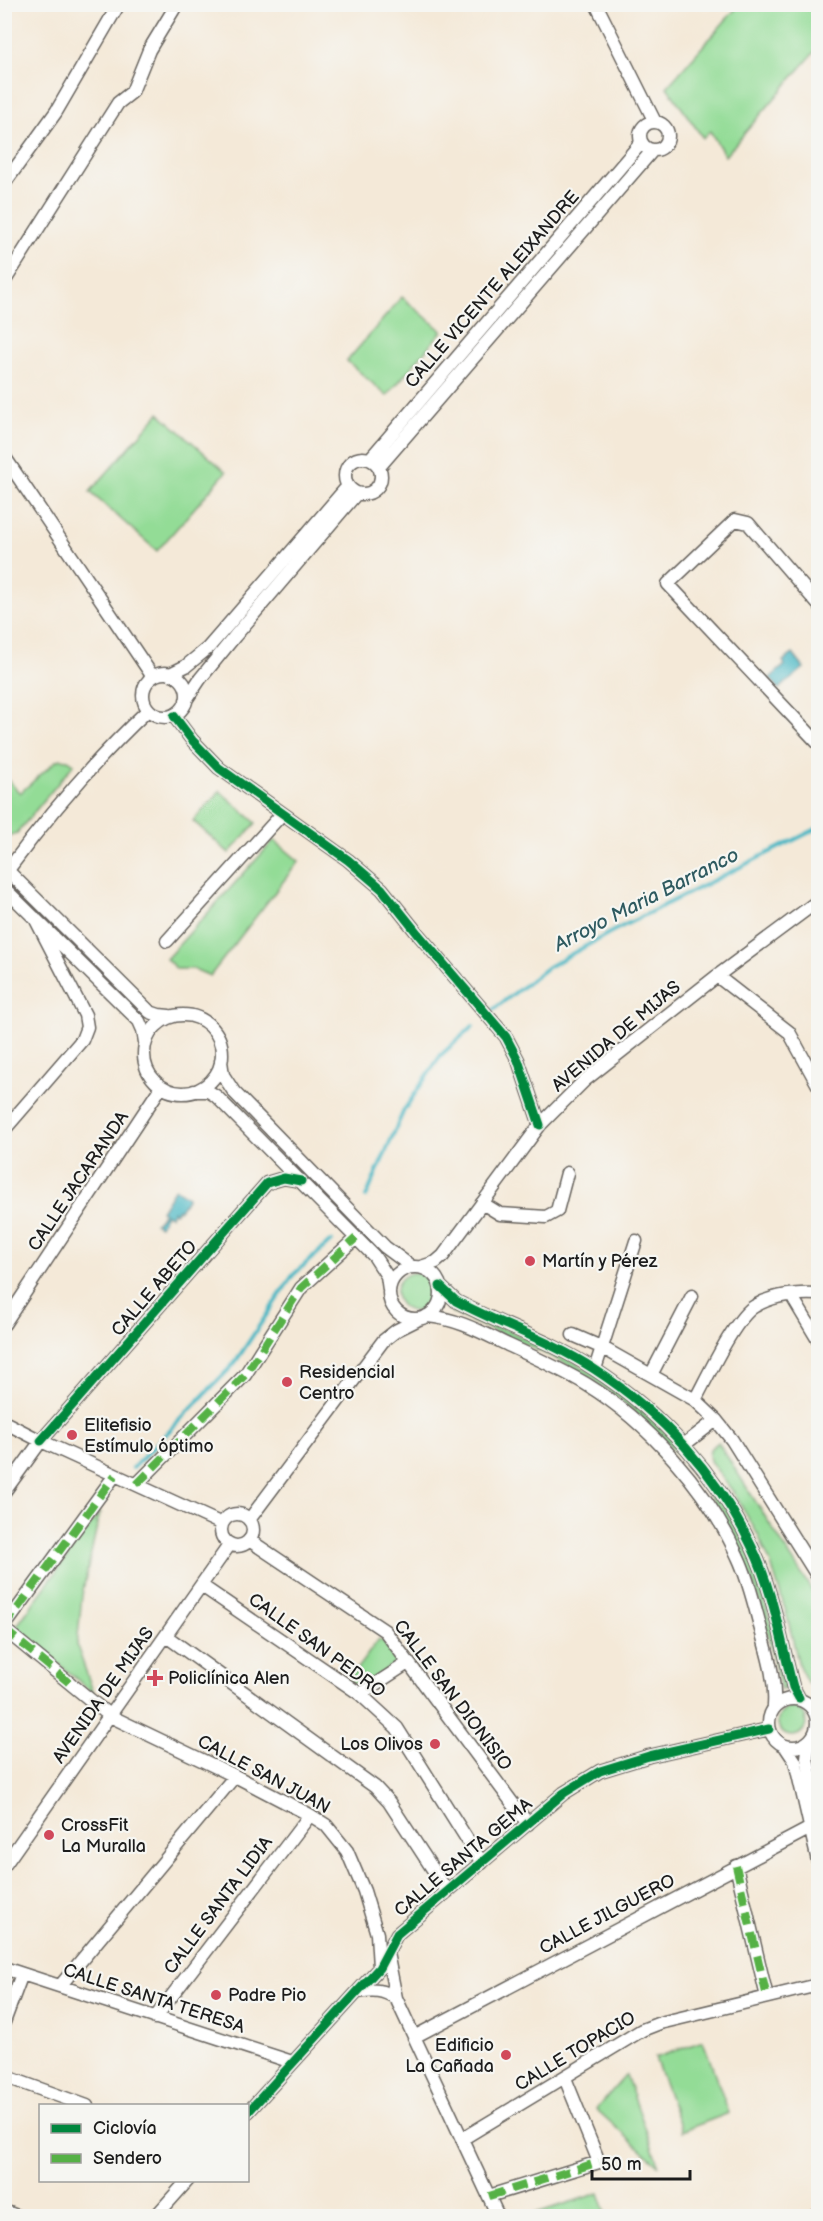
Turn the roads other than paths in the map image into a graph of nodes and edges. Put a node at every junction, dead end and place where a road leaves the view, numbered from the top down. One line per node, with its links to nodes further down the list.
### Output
1 (119, 4): 7 (street)
2 (177, 4): 8 (street)
3 (596, 4): 4 (street)
4 (655, 122): 5 (street); 6 (street)
5 (641, 142): 6 (street); 10 (street, CALLE VICENTE ALEIXANDRE)
6 (652, 151): 10 (street)
7 (4, 184)
8 (4, 282)
9 (4, 456): 14 (street)
10 (375, 463): 11 (street, CALLE VICENTE ALEIXANDRE); 11 (street, CALLE VICENTE ALEIXANDRE)
11 (353, 490): 13 (street, CALLE VICENTE ALEIXANDRE); 15 (street)
12 (819, 604): 18 (street)
13 (170, 674): 14 (street); 15 (street)
14 (153, 676): 16 (street)
15 (186, 700): 17 (street)
16 (148, 710): 17 (street); 20 (street)
17 (174, 716): 19 (street)
18 (819, 743)
19 (282, 814): 24 (street); 32 (street)
20 (6, 869): 26 (street)
21 (4, 888): 23 (street)
22 (819, 901): 25 (street, AVENIDA DE MIJAS)
23 (35, 918): 27 (street); 33 (street)
24 (167, 941)
25 (717, 976): 29 (street); 32 (street, AVENIDA DE MIJAS)
26 (171, 1016): 27 (street); 28 (street)
27 (145, 1043): 30 (street)
28 (221, 1061): 31 (street); 40 (street)
29 (819, 1084)
30 (161, 1087): 31 (street); 47 (street, CALLE JACARANDA)
31 (195, 1091): 35 (street)
32 (540, 1125): 36 (street, AVENIDA DE MIJAS)
33 (4, 1130)
34 (567, 1173): 36 (street)
35 (301, 1181): 37 (street); 57 (street, CALLE ABETO)
36 (482, 1203): 39 (street, AVENIDA DE MIJAS)
37 (356, 1238): 42 (street); 60 (street)
38 (636, 1241): 51 (street)
39 (443, 1256): 40 (street, AVENIDA DE MIJAS); 41 (street, AVENIDA DE MIJAS)
40 (417, 1267): 41 (street); 42 (street)
41 (440, 1285): 46 (street); 52 (street)
42 (389, 1294): 46 (street); 50 (street)
43 (819, 1294): 44 (street)
44 (791, 1295): 49 (street); 54 (street)
45 (692, 1296): 53 (street)
46 (423, 1317): 50 (street); 73 (street)
47 (4, 1324)
48 (573, 1335): 51 (street)
49 (819, 1340)
50 (383, 1341): 62 (street)
51 (603, 1348): 52 (street); 53 (street)
52 (595, 1369): 58 (street)
53 (651, 1375): 54 (street)
54 (695, 1400): 55 (street)
55 (716, 1420): 58 (street); 66 (street)
56 (4, 1422): 57 (street)
57 (41, 1441): 59 (street); 61 (street, CALLE ABETO)
58 (685, 1444): 72 (street)
59 (115, 1475): 60 (street); 68 (street)
60 (137, 1484): 63 (street)
61 (4, 1492)
62 (249, 1520): 63 (street); 64 (street)
63 (222, 1524): 65 (street)
64 (249, 1540): 65 (street); 70 (street, CALLE SAN DIONISIO)
65 (230, 1544): 67 (street, AVENIDA DE MIJAS)
66 (819, 1577)
67 (202, 1586): 69 (street, AVENIDA DE MIJAS); 71 (street, CALLE SAN PEDRO)
68 (4, 1628): 74 (street, CALLE SAN JUAN)
69 (166, 1636): 74 (street, AVENIDA DE MIJAS); 88 (street)
70 (408, 1663): 71 (street); 82 (street, CALLE SAN DIONISIO)
71 (360, 1694): 85 (street, CALLE SAN PEDRO)
72 (799, 1698): 73 (street); 75 (street)
73 (774, 1706): 76 (street)
74 (110, 1716): 79 (street, CALLE SAN JUAN); 86 (street, AVENIDA DE MIJAS)
75 (818, 1716): 77 (street)
76 (769, 1730): 78 (street); 82 (street, CALLE SANTA GEMA)
77 (809, 1741): 78 (street); 80 (street)
78 (785, 1746): 83 (street)
79 (235, 1776): 81 (street, CALLE SAN JUAN); 96 (street)
80 (819, 1813)
81 (310, 1815): 89 (street, CALLE SAN JUAN); 100 (street, CALLE SANTA LIDIA)
82 (528, 1824): 85 (street, CALLE SANTA GEMA)
83 (815, 1826): 84 (street); 87 (street, CALLE JILGUERO)
84 (819, 1862)
85 (482, 1863): 88 (street, CALLE SANTA GEMA)
86 (4, 1866)
87 (736, 1866): 98 (street); 102 (street, CALLE JILGUERO)
88 (447, 1891): 90 (street, CALLE SANTA GEMA)
89 (377, 1934): 90 (street); 93 (street, CALLE SAN JUAN)
90 (393, 1938): 91 (street, CALLE SANTA GEMA)
91 (387, 1953): 93 (street, CALLE SANTA GEMA); 99 (street)
92 (4, 1968): 94 (street, CALLE SANTA TERESA)
93 (379, 1968): 97 (street, CALLE SANTA GEMA)
94 (22, 1974): 96 (street, CALLE SANTA TERESA); 101 (street)
95 (819, 1985): 98 (street, CALLE TOPACIO)
96 (60, 1986): 100 (street, CALLE SANTA TERESA)
97 (359, 1992): 99 (street); 103 (street, CALLE SANTA GEMA)
98 (767, 1997): 105 (street, CALLE TOPACIO)
99 (396, 1998): 102 (street)
100 (155, 2018): 103 (street, CALLE SANTA TERESA)
101 (4, 2022)
102 (414, 2037): 108 (street)
103 (292, 2062): 107 (street, CALLE SANTA GEMA)
104 (4, 2076): 106 (street)
105 (566, 2078): 108 (street, CALLE TOPACIO); 110 (street)
106 (81, 2104)
107 (249, 2111)
108 (462, 2139): 110 (street)
109 (187, 2182): 113 (street)
110 (489, 2196): 114 (street)
111 (4, 2211): 112 (street)
112 (16, 2217)
113 (156, 2217)
114 (498, 2217)

